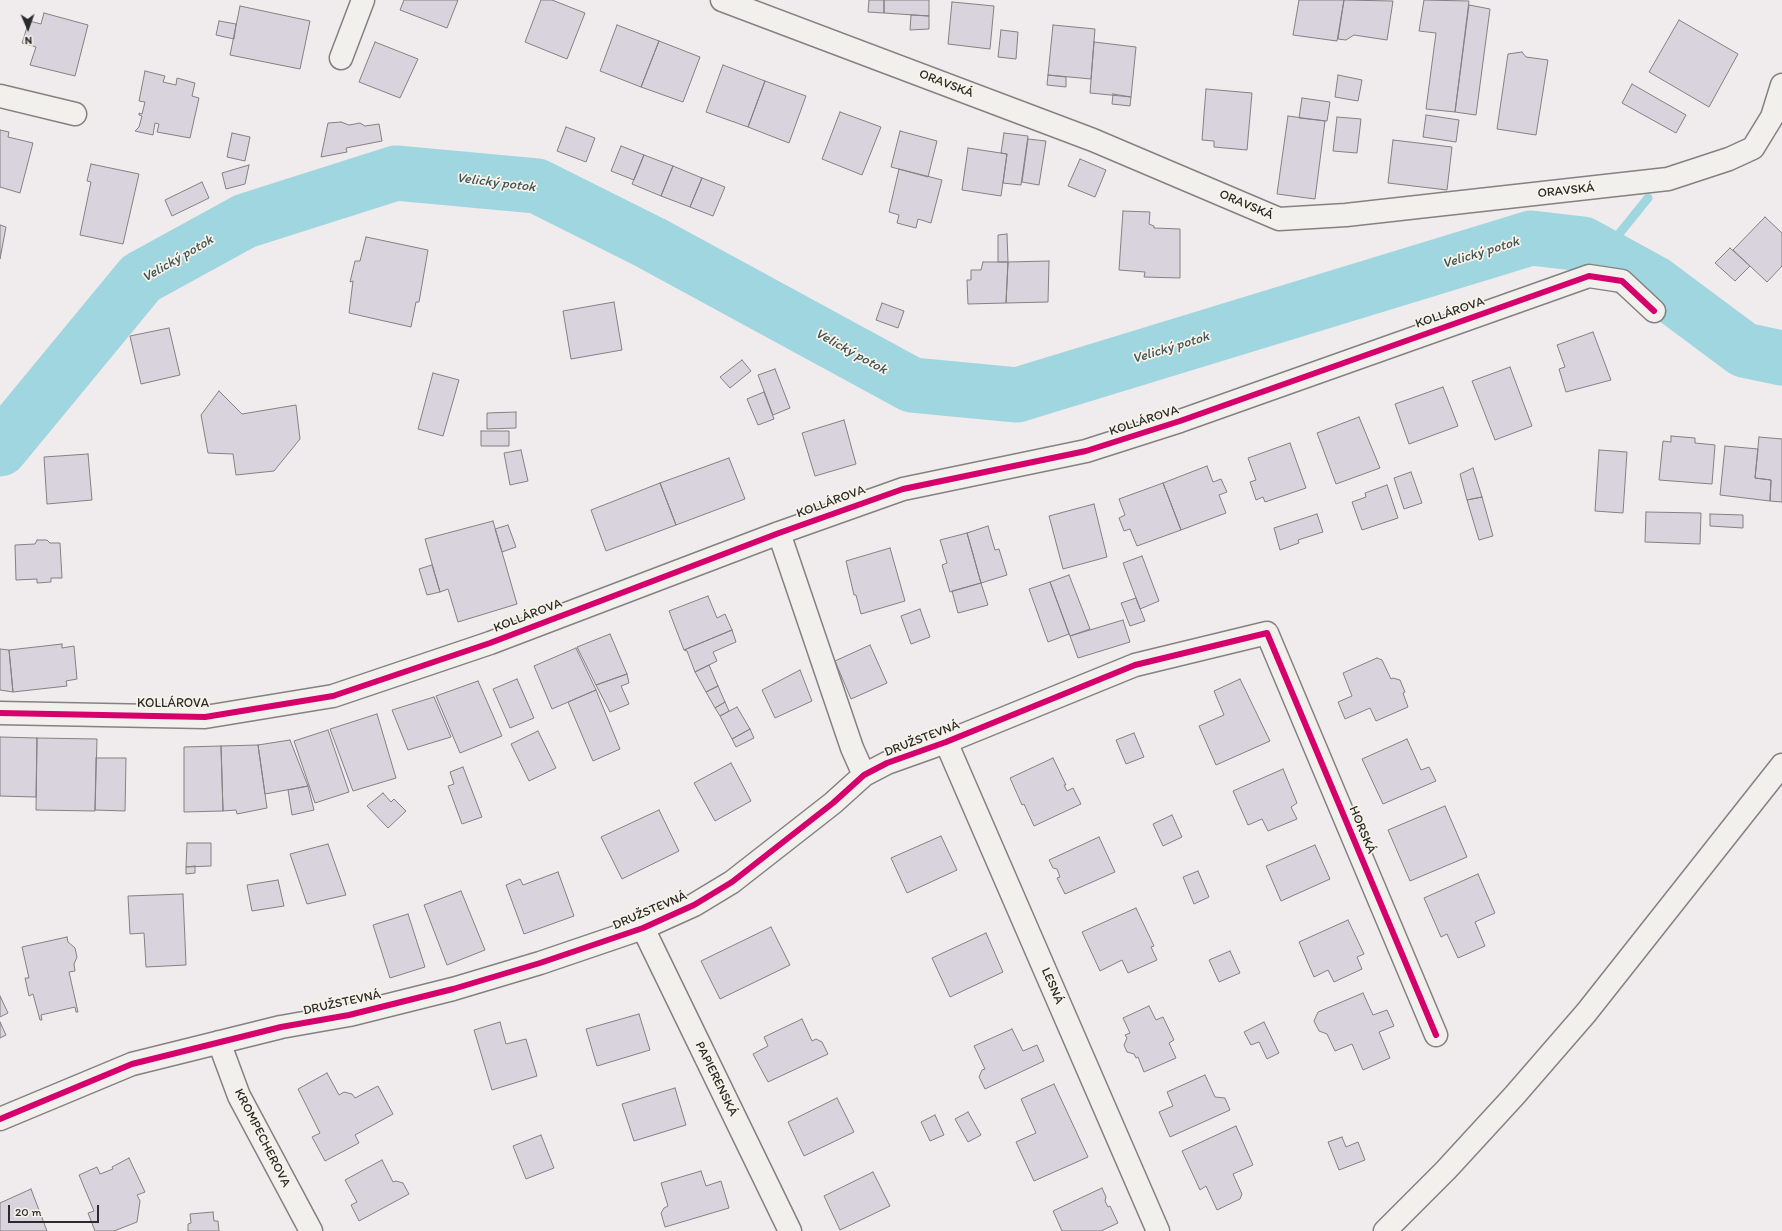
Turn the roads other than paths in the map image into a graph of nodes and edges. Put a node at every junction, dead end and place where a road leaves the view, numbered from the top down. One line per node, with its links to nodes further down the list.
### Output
1 (362, 0): 3 (street)
2 (722, 0): 4 (street, ORAVSKÁ)
3 (341, 58)
4 (1782, 85)
5 (0, 96): 6 (street)
6 (75, 114)
7 (1654, 311): 8 (street, KOLLÁROVA)
8 (779, 533): 10 (street, KOLLÁROVA); 13 (street)
9 (1267, 633): 11 (street, DRUŽSTEVNÁ); 15 (street, HORSKÁ)
10 (0, 713)
11 (946, 742): 13 (street, DRUŽSTEVNÁ); 20 (street, LESNÁ)
12 (1782, 765): 21 (street)
13 (864, 775): 14 (street, DRUŽSTEVNÁ)
14 (643, 928): 16 (street, DRUŽSTEVNÁ); 19 (street, PAPIERENSKÁ)
15 (1436, 1035)
16 (219, 1042): 17 (street, DRUŽSTEVNÁ); 18 (street, KROMPECHEROVA)
17 (0, 1119)
18 (311, 1231)
19 (790, 1231)
20 (1158, 1231)
21 (1385, 1231)

